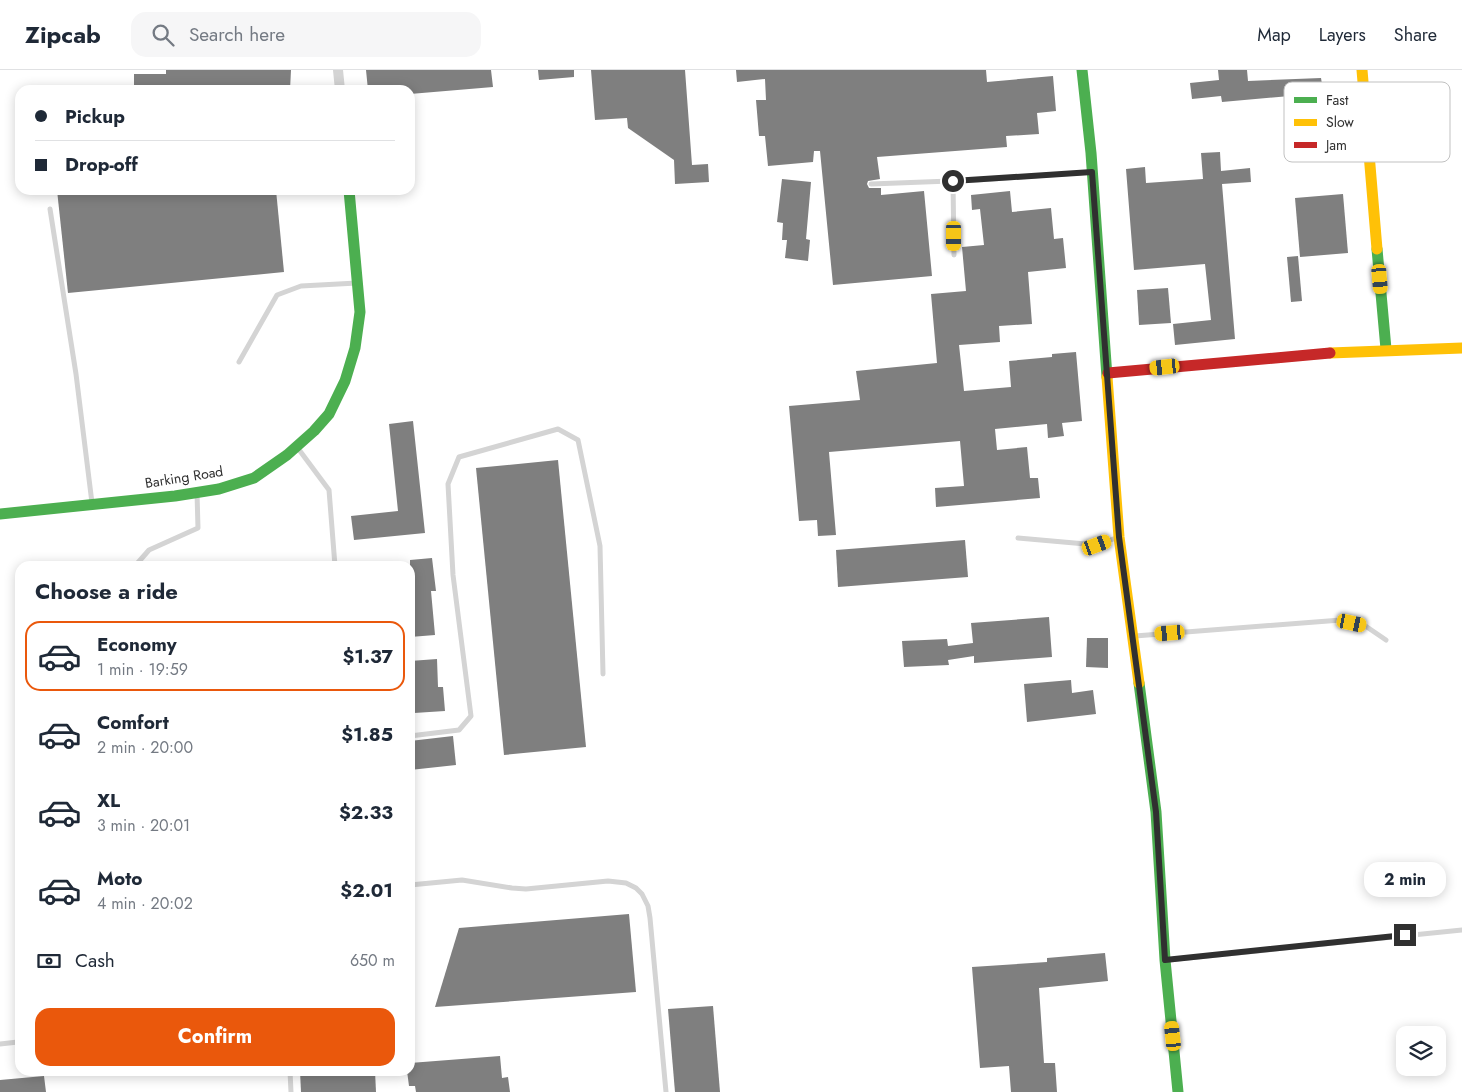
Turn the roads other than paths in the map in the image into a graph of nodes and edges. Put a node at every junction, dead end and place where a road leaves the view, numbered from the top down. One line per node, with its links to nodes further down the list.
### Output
1 (338, 70): 3 (street)
2 (1082, 70): 5 (street)
3 (340, 85)
4 (1370, 162): 13 (street)
5 (1092, 172): 6 (lane); 15 (street)
6 (953, 181): 7 (lane); 10 (lane)
7 (872, 184)
8 (349, 195): 11 (street, Barking Road)
9 (50, 209): 18 (lane)
10 (954, 255)
11 (357, 284): 14 (lane); 16 (street, Barking Road)
12 (1462, 348): 13 (street)
13 (1386, 349): 15 (street)
14 (238, 362)
15 (1108, 373): 20 (street)
16 (297, 446): 17 (street, Barking Road); 23 (lane)
17 (197, 493): 18 (street, Barking Road); 22 (lane)
18 (92, 504): 19 (street, Barking Road)
19 (0, 514)
20 (1119, 537): 21 (lane); 24 (street)
21 (1018, 538)
22 (139, 561)
23 (335, 561)
24 (1132, 636): 25 (lane); 30 (street)
25 (1386, 640)
26 (603, 674): 27 (lane)
27 (415, 735)
28 (415, 885): 35 (lane)
29 (1462, 930): 30 (lane)
30 (1165, 960): 36 (street)
31 (15, 1042): 32 (lane)
32 (0, 1044)
33 (290, 1076): 34 (lane)
34 (291, 1092)
35 (666, 1092)
36 (1178, 1092)

